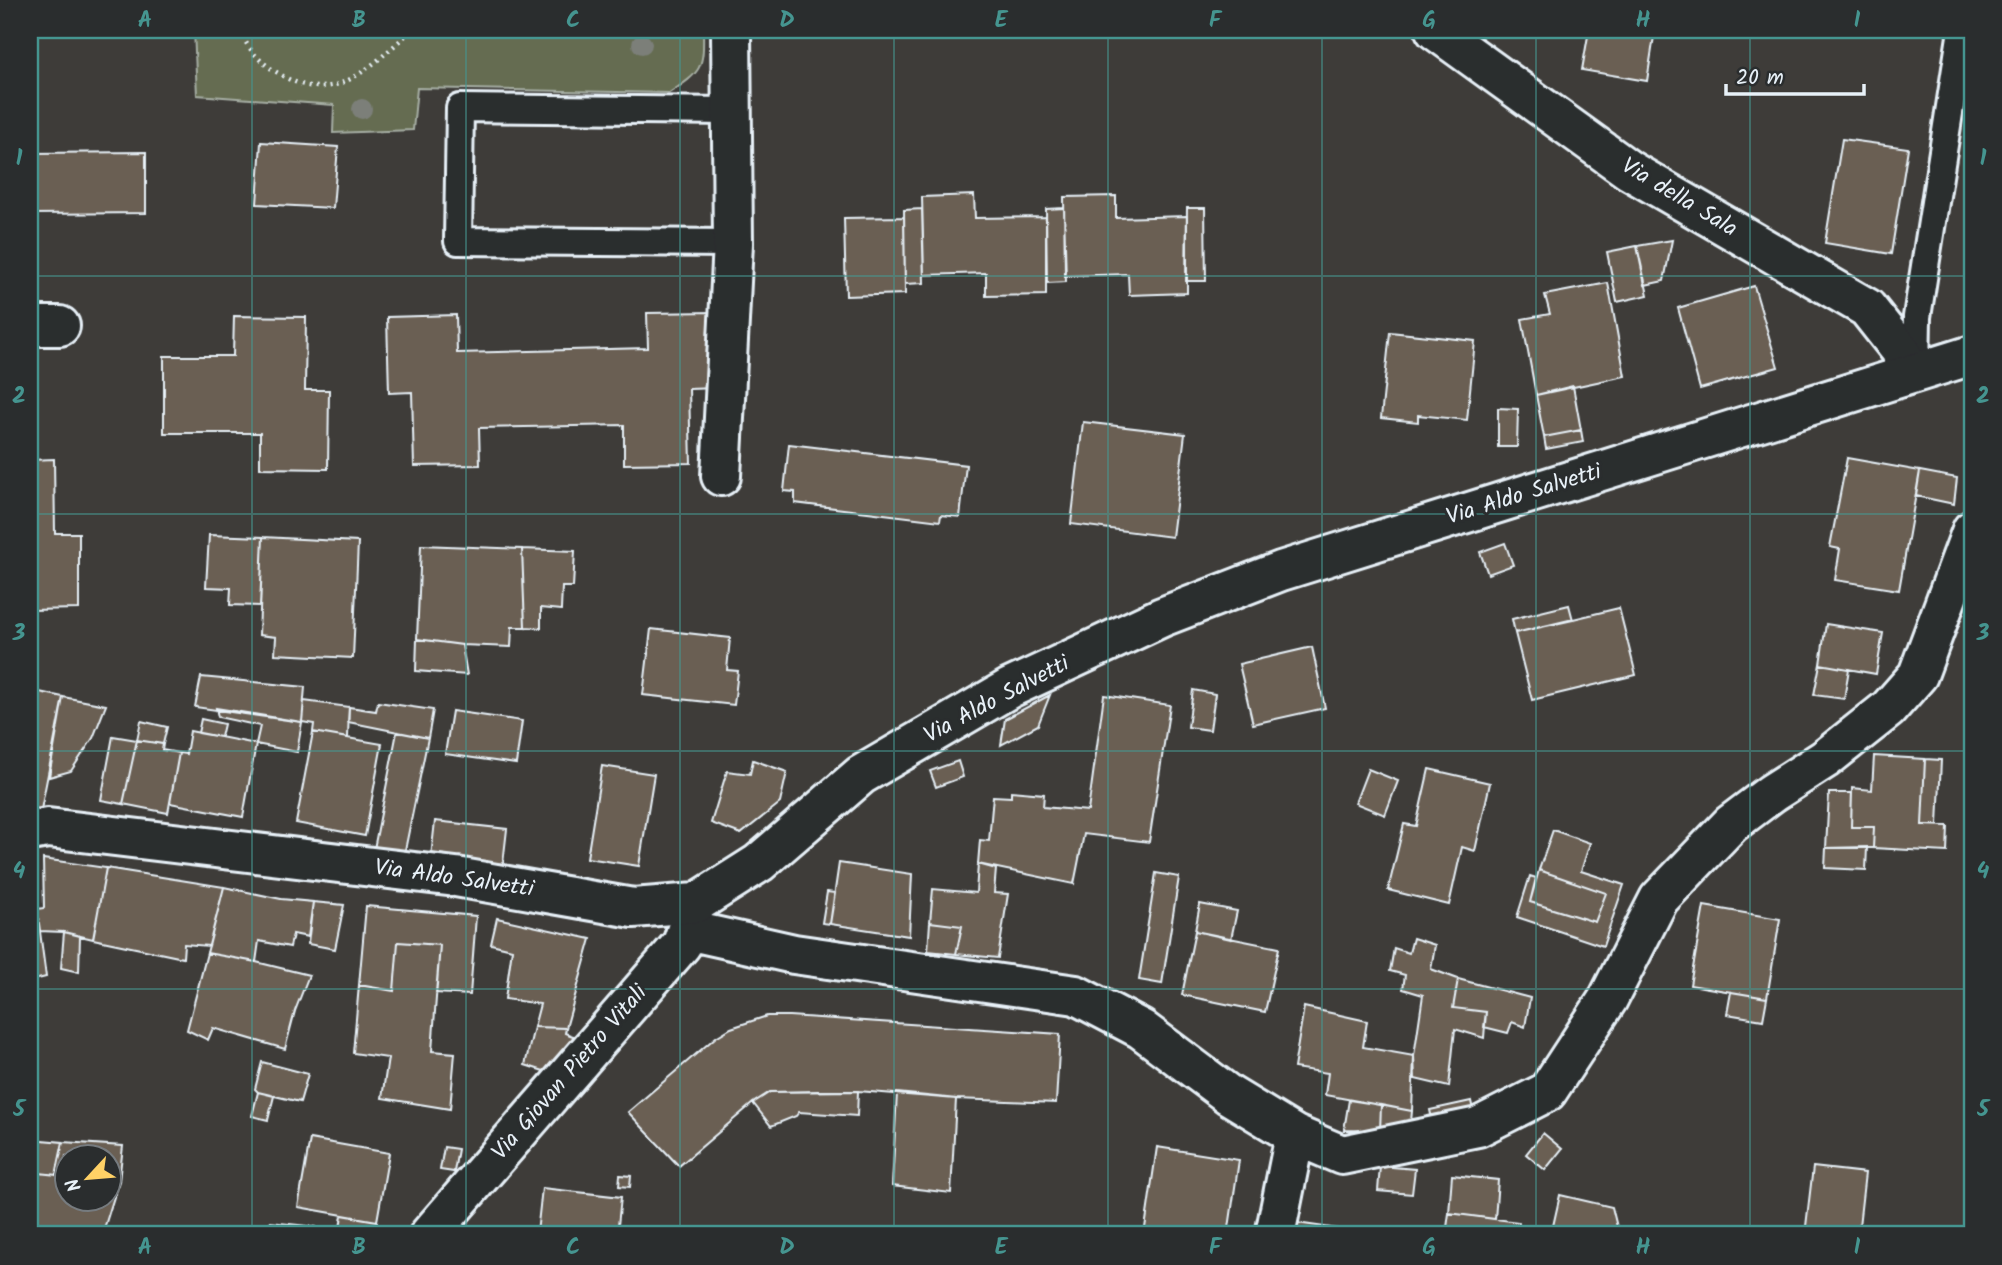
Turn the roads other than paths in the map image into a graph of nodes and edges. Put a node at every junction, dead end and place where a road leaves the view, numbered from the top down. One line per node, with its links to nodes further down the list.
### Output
1 (731, 30): 4 (street)
2 (1435, 30): 7 (street, Via della Sala)
3 (1962, 30): 7 (lane)
4 (732, 111): 5 (street); 5 (lane)
5 (733, 243): 8 (street)
6 (1972, 355): 7 (street, Via Aldo Salvetti)
7 (1911, 373): 11 (street, Via Aldo Salvetti)
8 (721, 476)
9 (1972, 530): 12 (street)
10 (30, 831): 11 (street, Via Aldo Salvetti)
11 (691, 917): 12 (street); 13 (street, Via Giovan Pietro Vitali)
12 (1295, 1135): 14 (street)
13 (429, 1235)
14 (1275, 1235)

